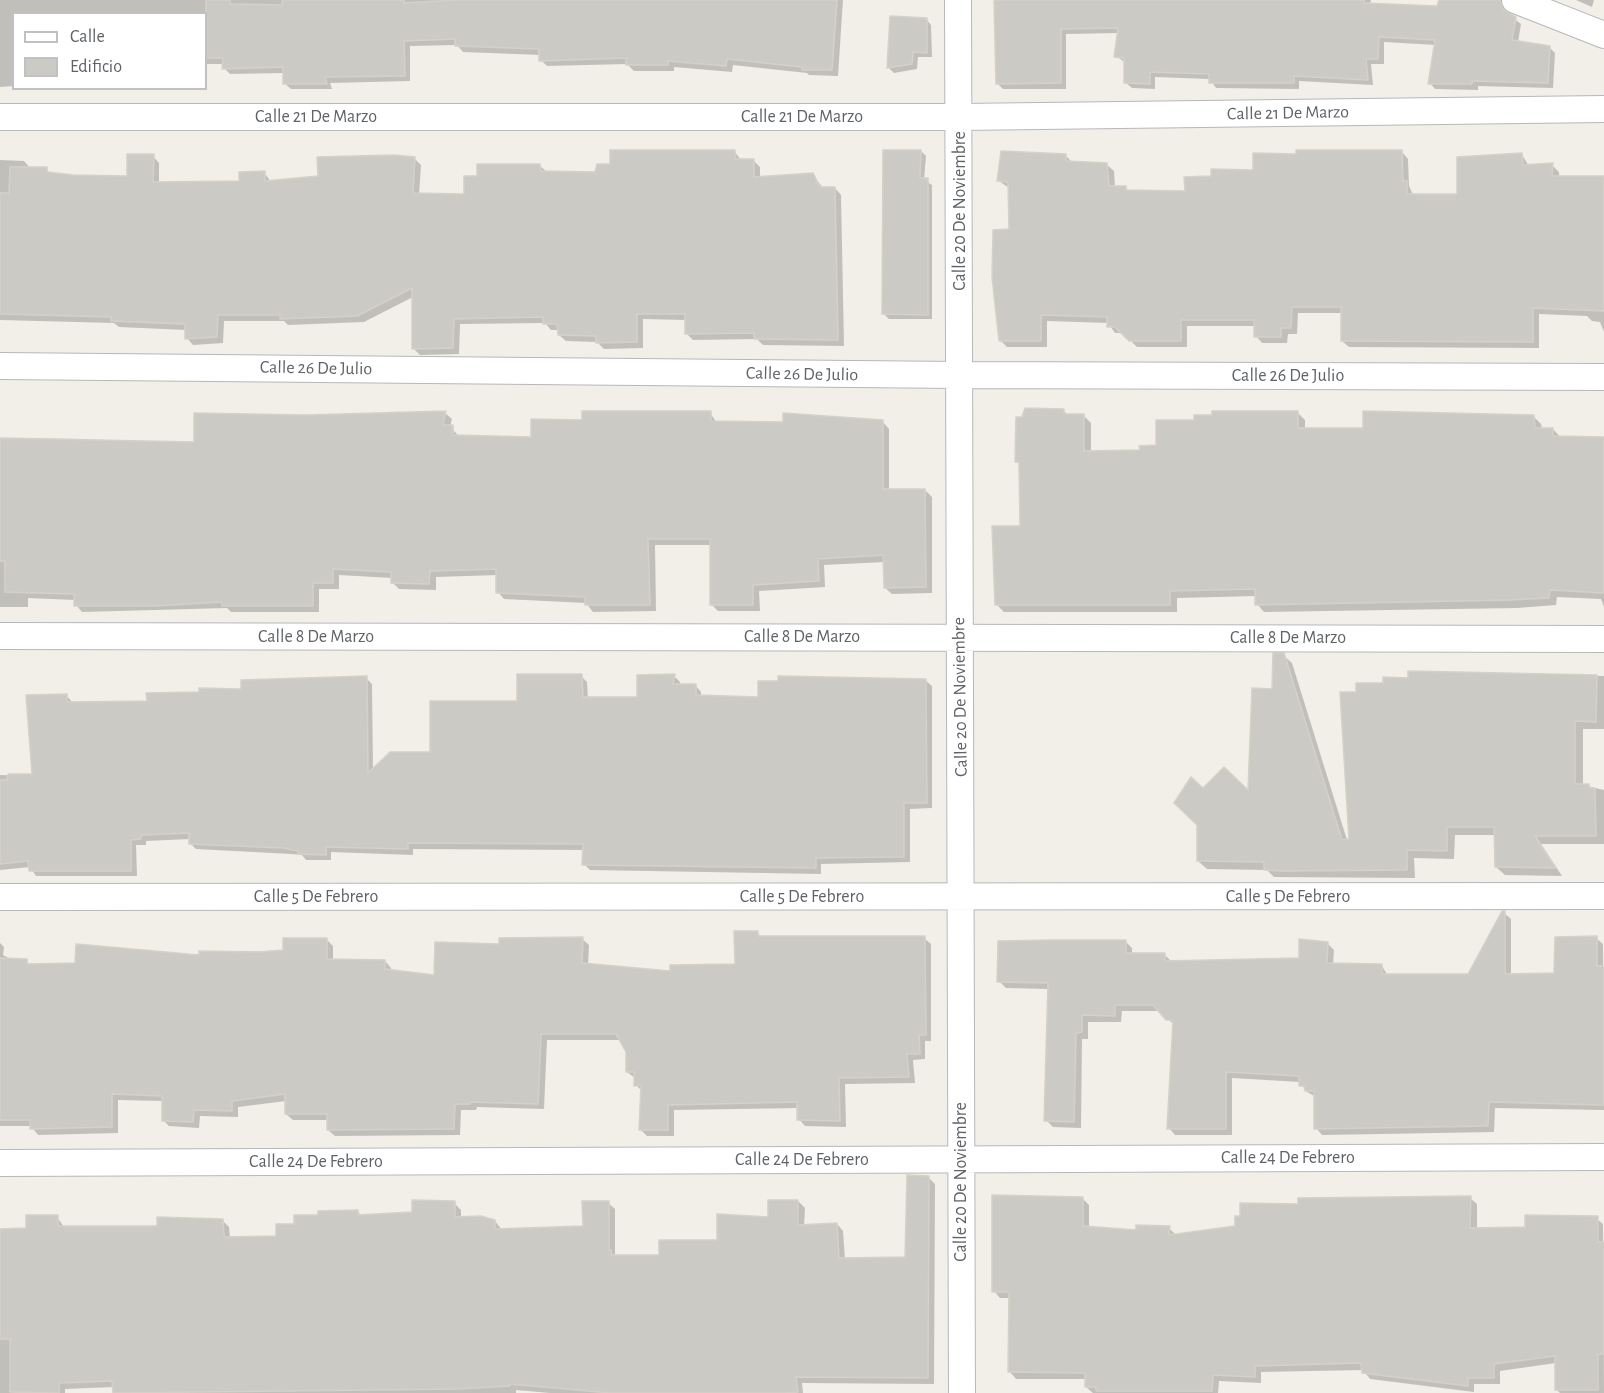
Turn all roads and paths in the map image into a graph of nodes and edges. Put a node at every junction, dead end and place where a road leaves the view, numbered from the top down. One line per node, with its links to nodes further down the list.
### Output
1 (958, 0): 6 (street, Calle 20 De Noviembre)
2 (1515, 0): 3 (street)
3 (1604, 35)
4 (1604, 109): 6 (street, Calle 21 De Marzo)
5 (0, 117): 6 (street, Calle 21 De Marzo)
6 (960, 117): 8 (street, Calle 20 De Noviembre)
7 (0, 366): 8 (street, Calle 26 De Julio)
8 (959, 375): 9 (street, Calle 26 De Julio); 11 (street, Calle 20 De Noviembre)
9 (1604, 377)
10 (0, 636): 11 (street, Calle 8 De Marzo)
11 (959, 638): 12 (street, Calle 8 De Marzo); 15 (street, Calle 20 De Noviembre)
12 (1604, 639)
13 (1604, 896): 15 (street, Calle 5 De Febrero)
14 (0, 897): 15 (street, Calle 5 De Febrero)
15 (962, 897): 17 (street, Calle 20 De Noviembre)
16 (1604, 1157): 17 (street, Calle 24 De Febrero)
17 (960, 1159): 18 (street, Calle 24 De Febrero); 19 (street, Calle 20 De Noviembre)
18 (0, 1163)
19 (962, 1393)

